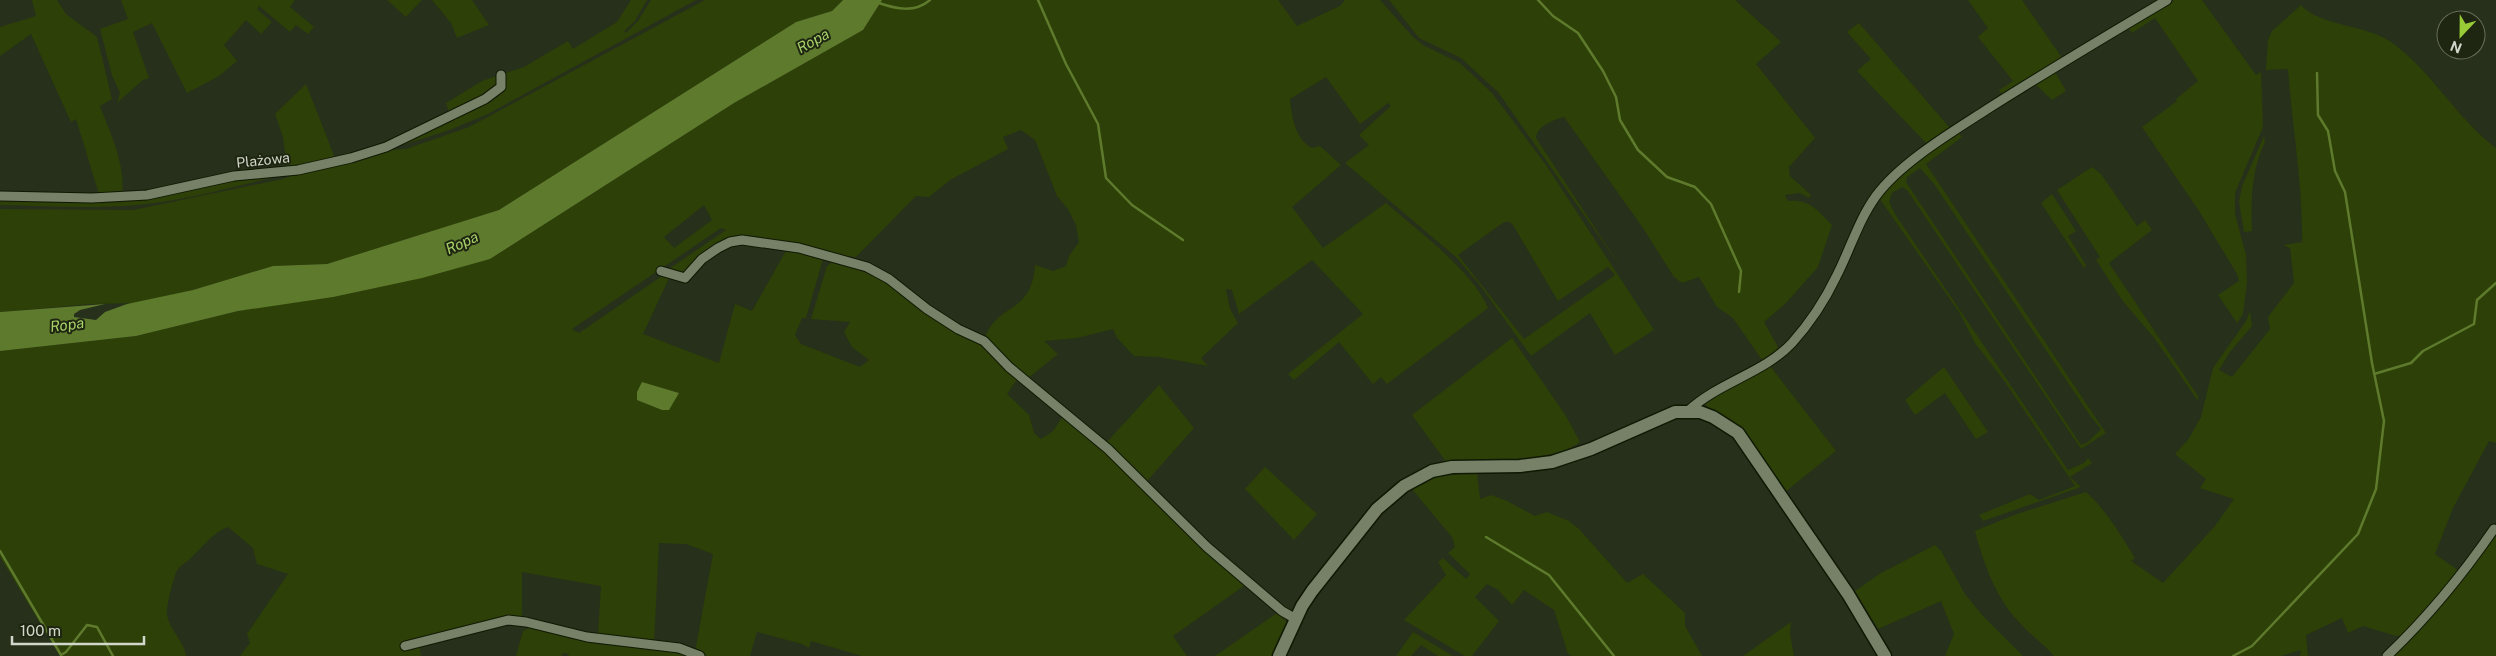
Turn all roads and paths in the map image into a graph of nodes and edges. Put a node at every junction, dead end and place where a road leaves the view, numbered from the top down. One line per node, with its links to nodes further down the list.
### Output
1 (2167, 0): 5 (street)
2 (502, 75): 3 (street, Plażowa)
3 (0, 196)
4 (661, 272): 7 (street)
5 (1688, 411): 7 (street); 11 (street)
6 (2494, 529): 12 (street)
7 (1296, 619): 10 (street)
8 (405, 646): 9 (street)
9 (700, 656)
10 (1279, 656)
11 (1885, 656)
12 (2387, 656)

